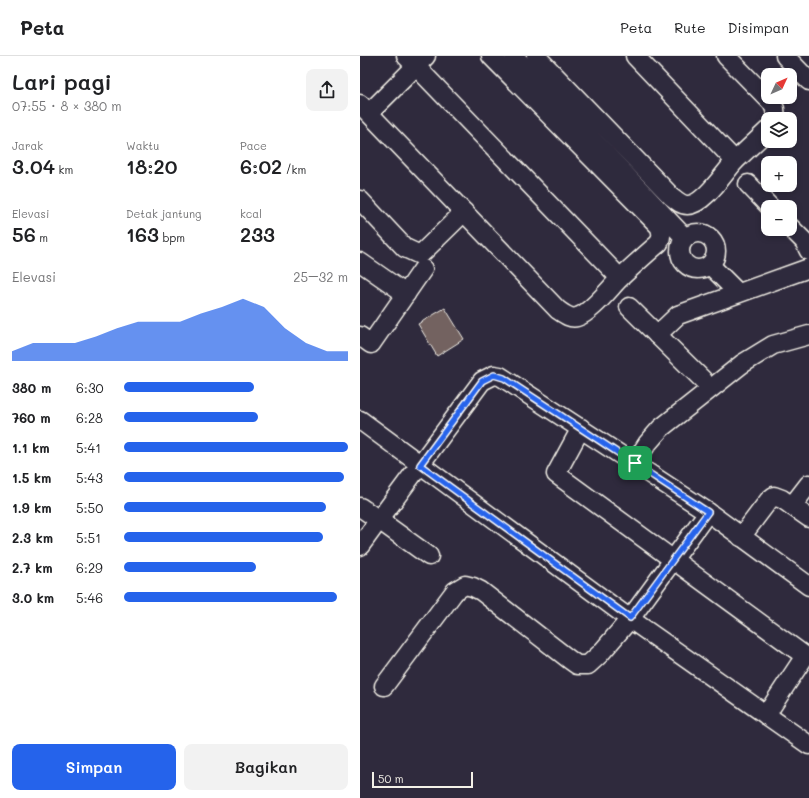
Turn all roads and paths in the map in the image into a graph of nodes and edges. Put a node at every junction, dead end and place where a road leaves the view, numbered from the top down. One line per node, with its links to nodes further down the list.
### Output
1 (491, 56): 24 (street)
2 (514, 56): 18 (street)
3 (536, 56): 12 (street)
4 (635, 56): 12 (street)
5 (726, 56): 10 (street)
6 (785, 56): 8 (street)
7 (416, 59): 9 (street); 24 (street)
8 (807, 75)
9 (365, 109): 16 (street)
10 (776, 112)
11 (761, 137): 12 (street)
12 (735, 161)
13 (748, 184): 15 (street)
14 (360, 200): 16 (street)
15 (763, 200)
16 (464, 212): 24 (street)
17 (797, 234): 19 (street)
18 (685, 238): 21 (street); 21 (street)
19 (807, 244)
20 (360, 262): 26 (street)
21 (710, 266): 25 (street)
22 (809, 268): 25 (street)
23 (423, 269): 26 (street)
24 (620, 278)
25 (738, 293): 28 (street)
26 (406, 294): 30 (street)
27 (629, 306): 28 (street)
28 (657, 335): 31 (street)
29 (809, 335): 34 (street)
30 (360, 336)
31 (703, 380)
32 (360, 420): 35 (street)
33 (581, 428): 34 (street); 35 (street); 45 (street)
34 (635, 463): 39 (street)
35 (420, 465): 41 (street); 47 (street)
36 (809, 484): 37 (street)
37 (792, 506): 40 (street); 42 (street)
38 (360, 507): 41 (street)
39 (708, 512): 42 (street); 45 (street)
40 (809, 518)
41 (379, 520): 43 (street); 44 (street)
42 (741, 537): 46 (street)
43 (360, 546)
44 (429, 556)
45 (673, 560): 47 (street); 48 (street)
46 (809, 586)
47 (630, 618): 49 (street); 50 (street)
48 (807, 654): 50 (street)
49 (384, 686)
50 (766, 714): 51 (street)
51 (809, 745)

